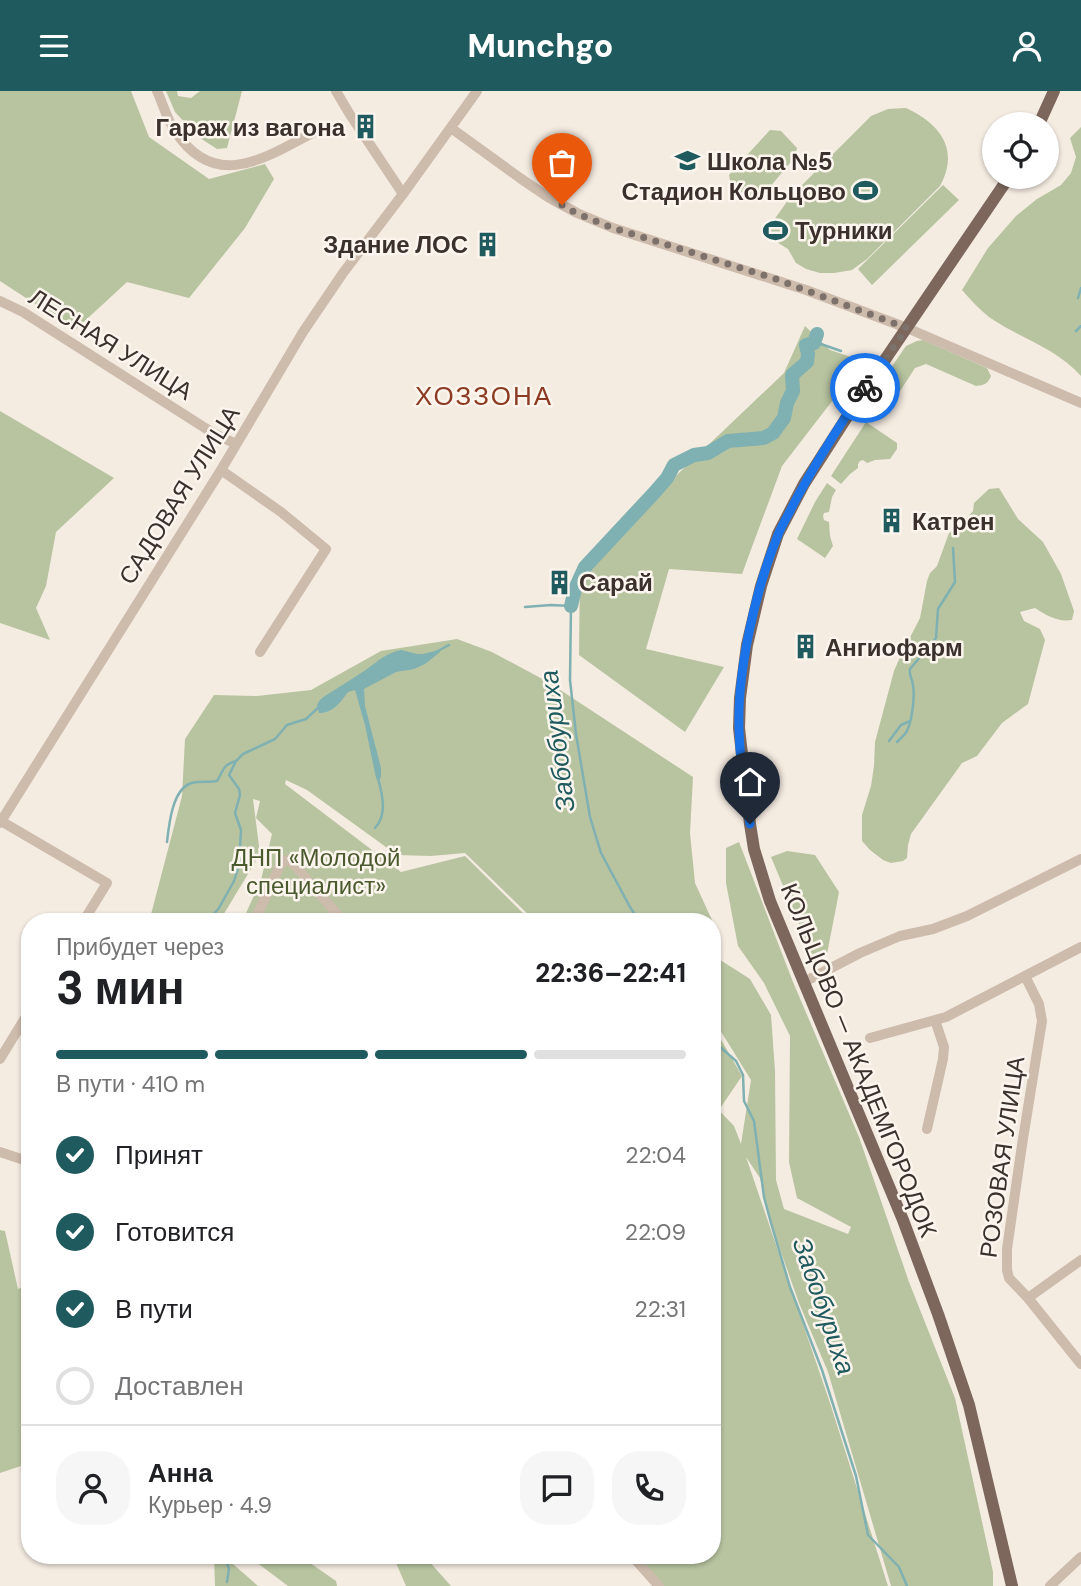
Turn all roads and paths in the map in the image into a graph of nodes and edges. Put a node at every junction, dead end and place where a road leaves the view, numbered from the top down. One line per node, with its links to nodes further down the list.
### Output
1 (157, 91): 7 (street)
2 (336, 91): 9 (street)
3 (477, 91): 6 (street, САДОВАЯ УЛИЦА)
4 (1054, 91): 5 (main road)
5 (1044, 112)
6 (451, 128): 9 (street, САДОВАЯ УЛИЦА); 11 (street)
7 (314, 132)
8 (1001, 189): 11 (main road, КОЛЬЦОВО — АКАДЕМГОРОДОК)
9 (403, 194): 13 (street, САДОВАЯ УЛИЦА)
10 (0, 300): 13 (street, ЛЕСНАЯ УЛИЦА)
11 (907, 328): 12 (street); 23 (main road, КОЛЬЦОВО — АКАДЕМГОРОДОК)
12 (1081, 403)
13 (236, 444): 14 (street, САДОВАЯ УЛИЦА)
14 (221, 470): 15 (street); 16 (street, САДОВАЯ УЛИЦА)
15 (260, 652)
16 (1, 822): 18 (street)
17 (1081, 859): 23 (street)
18 (89, 913)
19 (258, 913): 20 (street)
20 (336, 913)
21 (1081, 947): 22 (street)
22 (1025, 975): 24 (street); 32 (street, РОЗОВАЯ УЛИЦА)
23 (804, 982): 37 (main road, КОЛЬЦОВО — АКАДЕМГОРОДОК)
24 (935, 1020): 26 (street); 28 (street)
25 (21, 1025): 27 (street)
26 (870, 1038)
27 (0, 1059)
28 (928, 1129)
29 (0, 1152): 30 (street)
30 (21, 1159)
31 (1081, 1260): 32 (street)
32 (1028, 1298): 33 (street, РОЗОВАЯ УЛИЦА)
33 (1081, 1364)
34 (1080, 1560): 38 (street)
35 (639, 1564): 36 (street)
36 (659, 1586)
37 (1012, 1586)
38 (1050, 1586)

